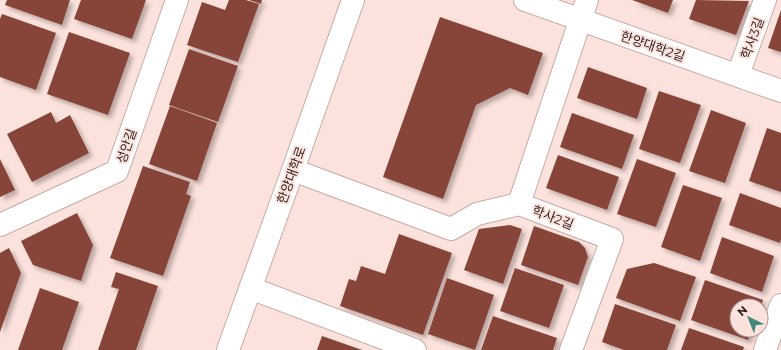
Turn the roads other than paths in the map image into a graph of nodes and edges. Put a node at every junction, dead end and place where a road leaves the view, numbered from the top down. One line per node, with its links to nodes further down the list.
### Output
1 (177, 0): 11 (street, 성안길)
2 (353, 0): 9 (street, 한양대학로)
3 (525, 0): 6 (street, 한양대학2길)
4 (588, 0): 6 (street, 학사2길)
5 (765, 0): 7 (street, 학사3길)
6 (580, 20): 7 (street, 한양대학2길); 10 (street, 학사2길)
7 (738, 75): 8 (street, 한양대학2길)
8 (781, 91)
9 (293, 170): 10 (street); 12 (street, 한양대학로)
10 (519, 204): 16 (street, 학사2길)
11 (0, 225)
12 (250, 288): 14 (street, 한양대학로); 15 (street)
13 (781, 305): 17 (street)
14 (228, 350)
15 (415, 350)
16 (571, 350)
17 (765, 350)

